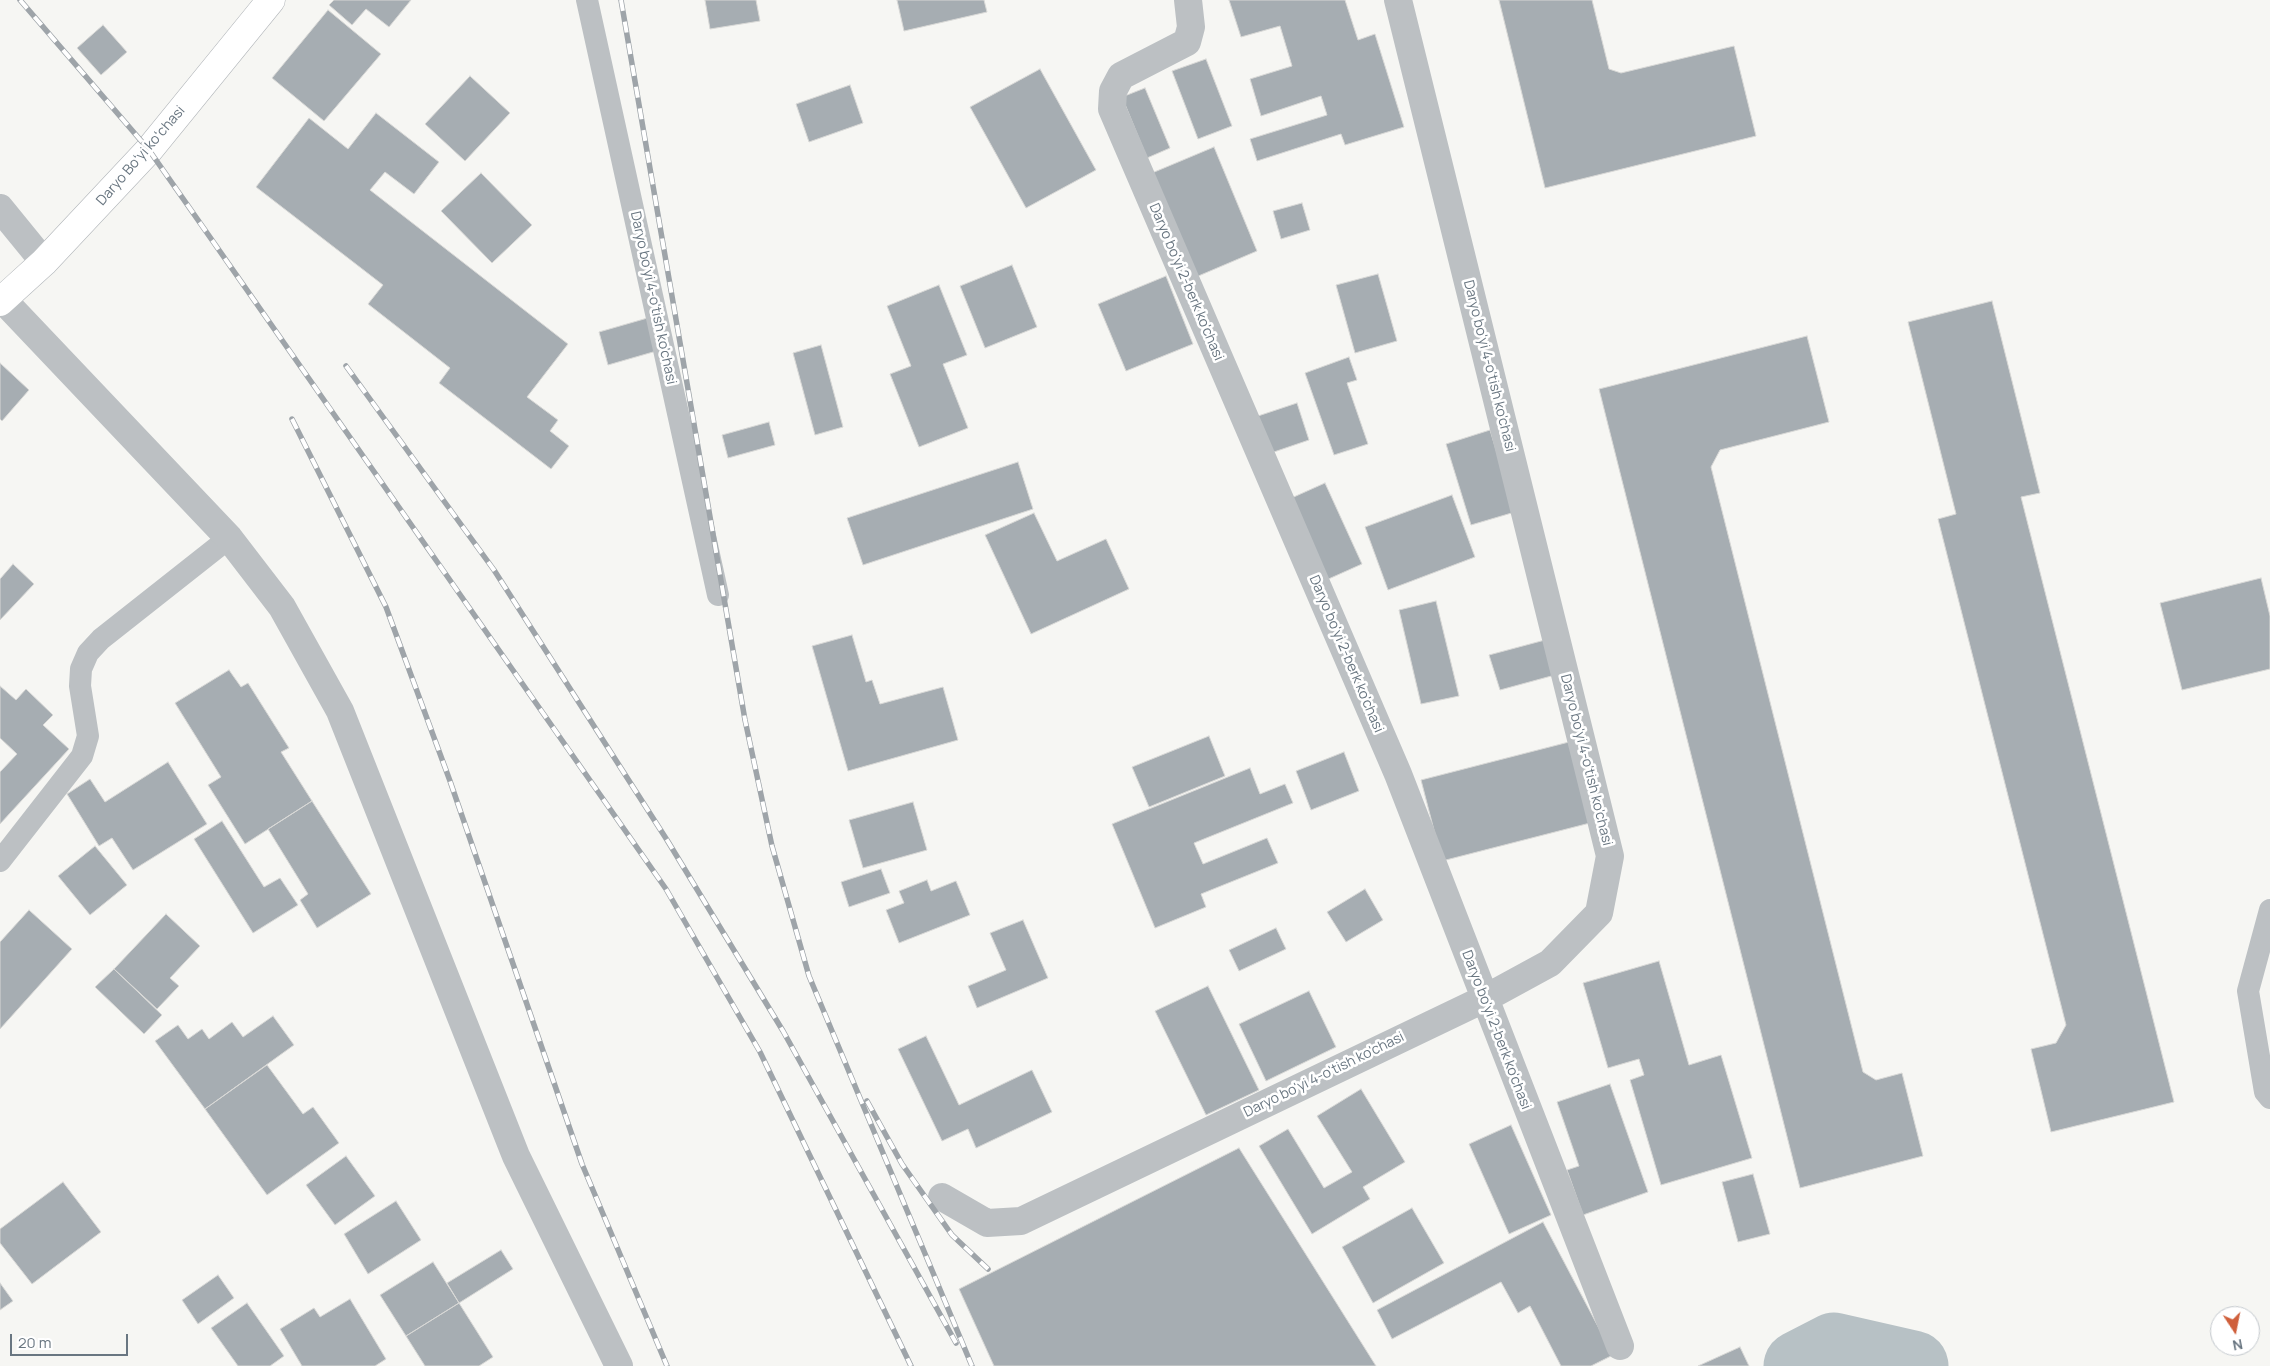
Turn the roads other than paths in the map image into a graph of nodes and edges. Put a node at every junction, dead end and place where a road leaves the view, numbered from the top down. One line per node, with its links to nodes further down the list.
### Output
1 (271, 0): 6 (street, Daryo Boʻyi koʻchasi)
2 (587, 0): 9 (lane, Daryo bo'yi 4-o'tish ko'chasi)
3 (1188, 0): 12 (street, Daryo bo'yi 2-berk ko'chasi)
4 (1398, 0): 12 (street, Daryo bo'yi 4-o'tish ko'chasi)
5 (0, 208): 6 (street)
6 (44, 262): 7 (street, Daryo Boʻyi koʻchasi)
7 (1, 301): 8 (street)
8 (229, 538): 10 (lane); 16 (street)
9 (718, 595)
10 (0, 861)
11 (2270, 910): 13 (lane)
12 (1484, 999): 14 (street, Daryo bo'yi 4-o'tish ko'chasi); 15 (street, Daryo bo'yi 2-berk ko'chasi)
13 (2267, 1095)
14 (942, 1197)
15 (1620, 1346)
16 (619, 1366)

